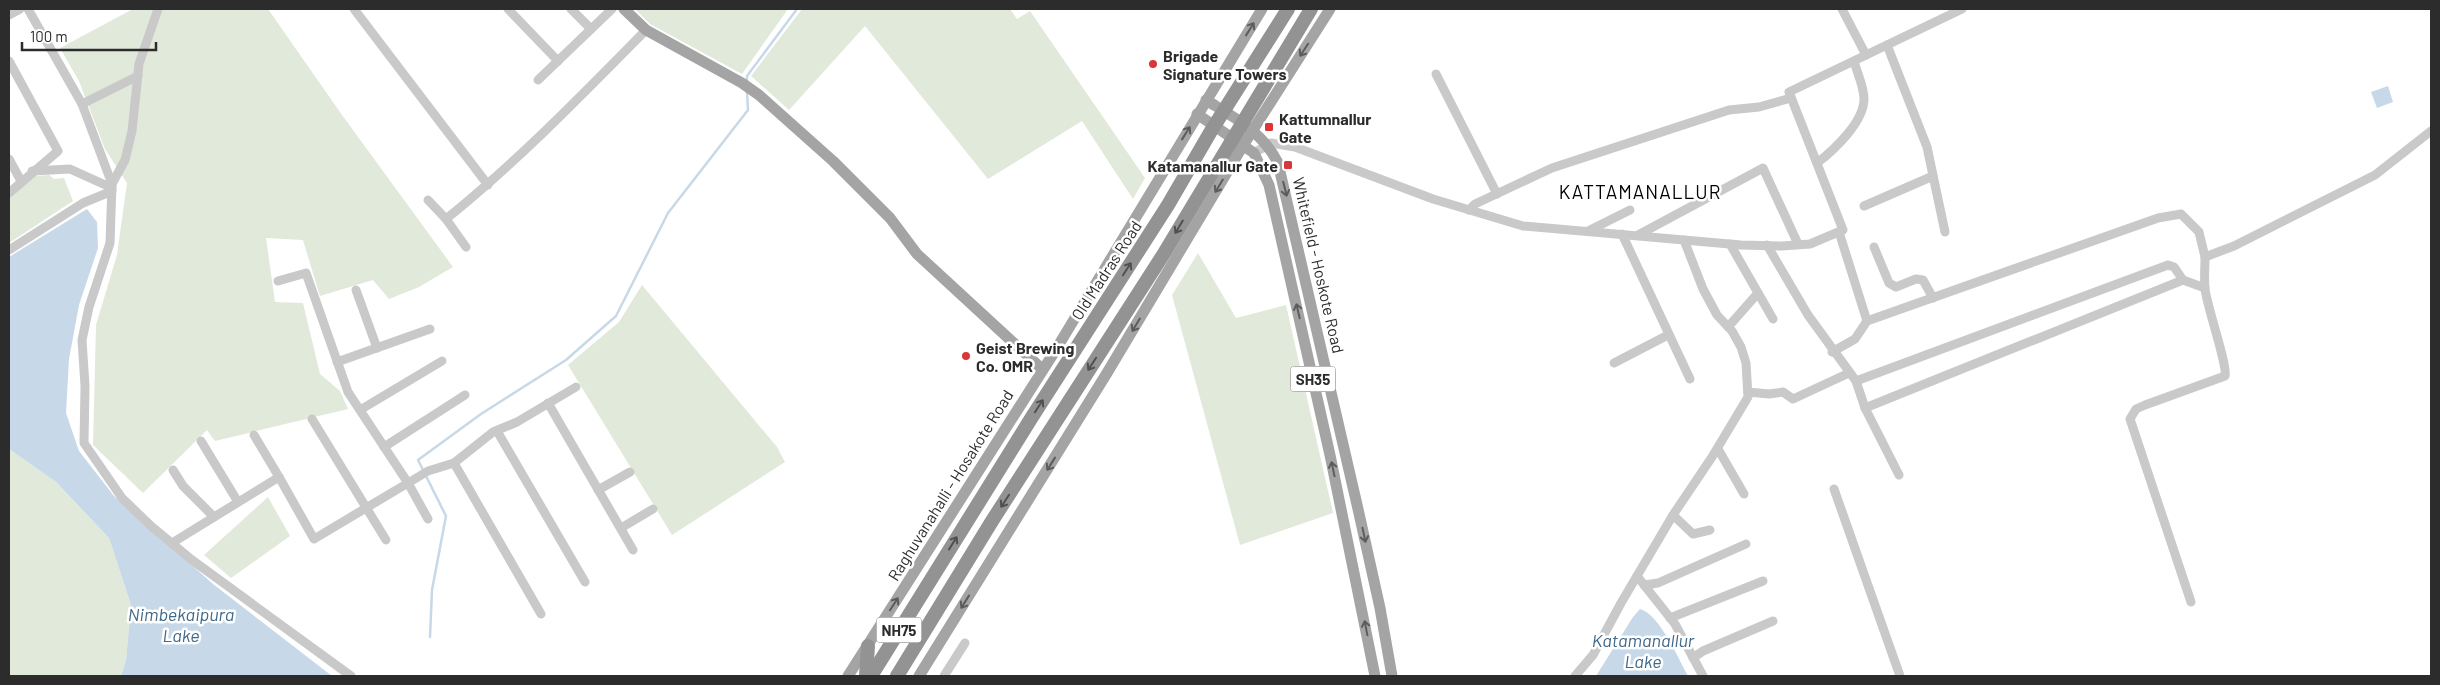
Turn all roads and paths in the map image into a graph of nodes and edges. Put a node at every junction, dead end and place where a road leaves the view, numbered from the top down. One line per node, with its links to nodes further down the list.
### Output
1 (20, 9): 15 (street)
2 (28, 9): 28 (street)
3 (158, 9): 24 (street)
4 (354, 9): 40 (street)
5 (508, 9): 21 (street)
6 (571, 9): 16 (street)
7 (612, 9): 16 (street)
8 (624, 9): 17 (main road)
9 (1262, 9): 27 (main road, Raghuvanahalli - Hosakote Road, one-way to 9)
10 (1288, 9): 129 (highway, Old Madras Road / NH75, one-way to 10)
11 (1311, 9): 130 (highway, NH75, one-way to 130)
12 (1330, 9): 30 (main road, one-way to 30)
13 (1842, 9): 19 (street)
14 (1962, 9): 18 (street)
15 (9, 15)
16 (591, 29): 21 (street)
17 (646, 30): 40 (street); 78 (main road)
18 (1887, 45): 19 (street); 38 (street)
19 (1866, 55): 22 (street)
20 (9, 61): 37 (street)
21 (558, 61): 25 (street)
22 (1854, 61): 26 (street); 36 (street)
23 (1436, 74): 43 (street)
24 (138, 76): 28 (street); 41 (street)
25 (538, 80)
26 (1791, 98): 36 (street); 43 (street)
27 (1206, 100): 29 (main road, Raghuvanahalli - Hosakote Road); 30 (main road, Whitefield - Hoskote Road / SH35)
28 (82, 104): 41 (street)
29 (1198, 114): 32 (main road, Whitefield - Hoskote Road / SH35); 78 (main road, Raghuvanahalli - Hosakote Road, one-way to 29)
30 (1254, 130): 32 (main road); 33 (main road, Whitefield - Hoskote Road / SH35)
31 (2431, 132): 61 (street)
32 (1244, 144): 34 (main road, Whitefield - Hoskote Road / SH35); 131 (main road, one-way to 131)
33 (1267, 144): 34 (street); 46 (street); 134 (main road, Whitefield - Hoskote Road / SH35, one-way to 134)
34 (1254, 153): 133 (main road, Whitefield - Hoskote Road / SH35, one-way to 34)
35 (9, 159): 39 (street)
36 (1817, 163): 50 (street)
37 (32, 172): 39 (street); 41 (street)
38 (1933, 176): 45 (street); 51 (street)
39 (21, 180): 42 (street)
40 (488, 185): 48 (street)
41 (112, 188): 60 (street); 112 (street)
42 (9, 193)
43 (1497, 194): 46 (street)
44 (428, 200): 48 (street)
45 (1864, 206)
46 (1469, 210): 49 (street)
47 (1630, 210): 49 (street)
48 (446, 219): 58 (street)
49 (1587, 231): 52 (street)
50 (1838, 232): 56 (street); 69 (street)
51 (1945, 232)
52 (1622, 234): 53 (street); 72 (street)
53 (1638, 235): 54 (street); 56 (street)
54 (1684, 240): 55 (street); 70 (street)
55 (1730, 244): 57 (street); 66 (street)
56 (1798, 244): 57 (street)
57 (1767, 245): 74 (street)
58 (466, 247)
59 (1874, 247): 67 (street)
60 (9, 250)
61 (2205, 258): 64 (street); 67 (street)
62 (2183, 280): 64 (street); 81 (street); 86 (street)
63 (278, 281): 76 (street)
64 (2205, 288): 119 (street)
65 (356, 290): 73 (street)
66 (1758, 292): 68 (street); 70 (street)
67 (1933, 298): 69 (street)
68 (1773, 319)
69 (1867, 321): 74 (street)
70 (1728, 327): 83 (street)
71 (430, 329): 73 (street)
72 (1668, 335): 77 (street); 80 (street)
73 (377, 348): 76 (street)
74 (1832, 352): 79 (street)
75 (442, 361): 87 (street)
76 (337, 362): 87 (street)
77 (1614, 363)
78 (1042, 369): 124 (main road, Raghuvanahalli - Hosakote Road, one-way to 78)
79 (1849, 372): 81 (street); 83 (street)
80 (1690, 379)
81 (1856, 381): 86 (street)
82 (576, 387): 85 (street)
83 (1748, 392): 93 (street)
84 (465, 395): 92 (street)
85 (548, 403): 89 (street); 101 (street)
86 (1865, 408): 97 (street)
87 (360, 410): 92 (street)
88 (312, 419): 104 (street)
89 (497, 431): 94 (street); 117 (street)
90 (254, 435): 98 (street)
91 (201, 441): 103 (street)
92 (384, 447): 99 (street)
93 (1718, 449): 102 (street); 106 (street)
94 (454, 463): 99 (street); 120 (street)
95 (173, 470): 107 (street)
96 (630, 472): 101 (street)
97 (1899, 476)
98 (279, 477): 103 (street); 104 (street)
99 (408, 483): 104 (street); 108 (street)
100 (1834, 489): 137 (street)
101 (598, 490): 109 (street)
102 (1744, 494)
103 (238, 502): 107 (street)
104 (366, 508): 111 (street)
105 (653, 509): 109 (street)
106 (1673, 515): 110 (street); 115 (street)
107 (214, 517): 112 (street)
108 (428, 519)
109 (621, 528): 114 (street)
110 (1710, 530)
111 (386, 540)
112 (172, 543): 126 (street)
113 (1746, 544): 118 (street)
114 (633, 550)
115 (1637, 576): 118 (street); 135 (street)
116 (1763, 581): 121 (street)
117 (584, 582)
118 (1644, 585): 121 (street)
119 (2191, 602)
120 (541, 614)
121 (1670, 618): 125 (street)
122 (1773, 621): 125 (street)
123 (965, 643): 132 (street)
124 (868, 646): 127 (main road, Raghuvanahalli - Hosakote Road); 128 (highway)
125 (1693, 658): 136 (street)
126 (351, 676)
127 (848, 676)
128 (866, 676)
129 (871, 676)
130 (897, 676)
131 (919, 676)
132 (944, 676)
133 (1375, 676)
134 (1392, 676)
135 (1575, 676)
136 (1703, 676)
137 (1900, 676)

